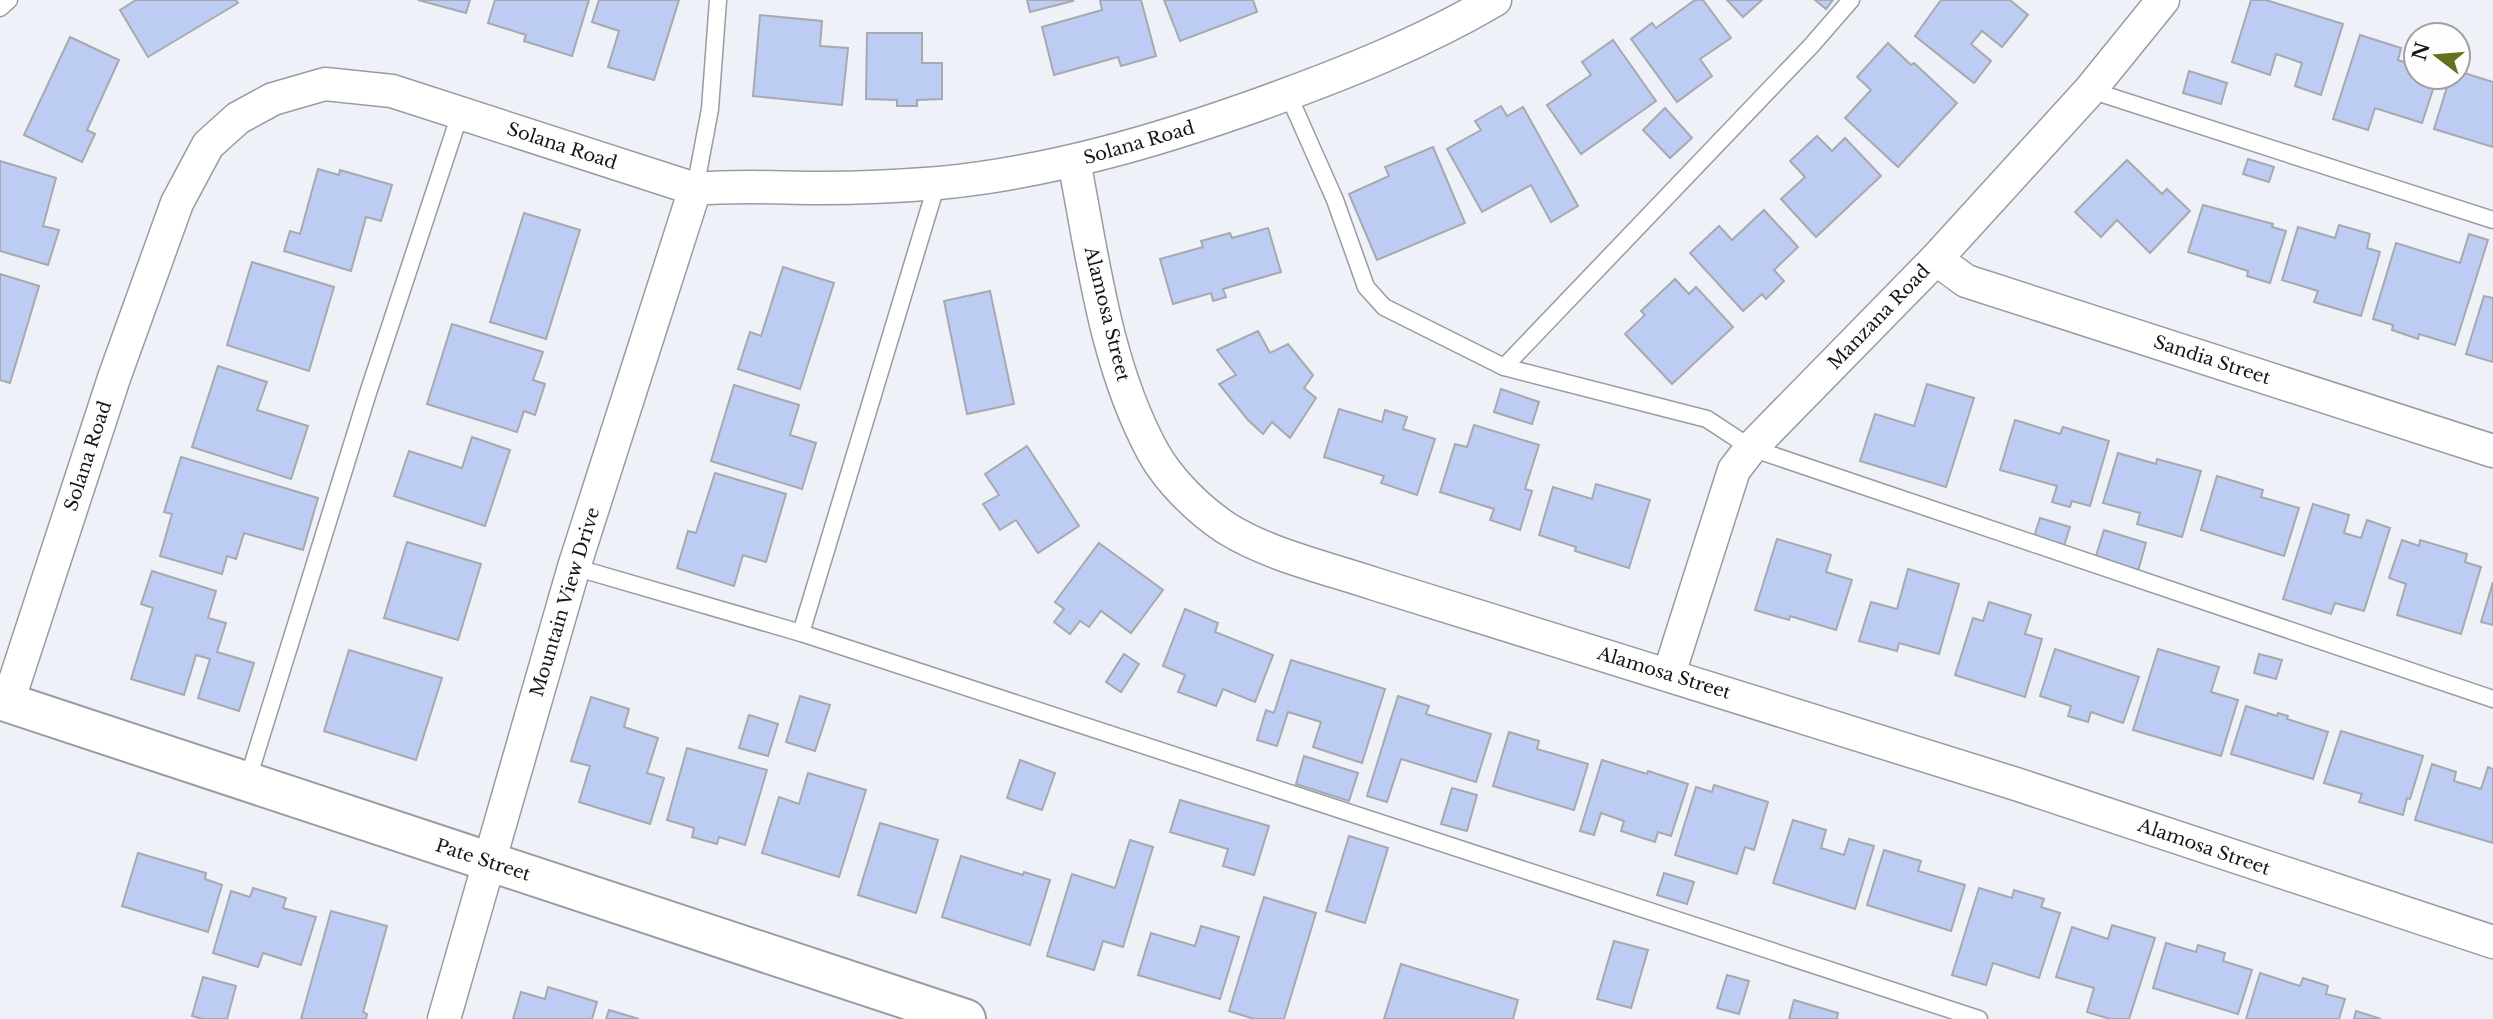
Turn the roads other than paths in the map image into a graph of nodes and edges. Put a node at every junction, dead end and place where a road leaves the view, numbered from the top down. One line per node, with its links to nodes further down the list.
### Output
1 (9, 0): 6 (lane)
2 (718, 0): 12 (lane)
3 (1495, 0): 8 (street, Solana Road)
4 (1851, 0): 15 (lane)
5 (2163, 0): 7 (street, Manzana Road)
6 (0, 8)
7 (2090, 90): 13 (lane); 14 (street, Manzana Road)
8 (1288, 94): 10 (street, Solana Road); 15 (lane)
9 (460, 114): 12 (street, Solana Road); 22 (street, Solana Road); 23 (lane)
10 (1074, 161): 11 (street, Solana Road); 20 (street, Alamosa Street)
11 (937, 183): 12 (street, Solana Road); 19 (lane)
12 (695, 189): 18 (street, Mountain View Drive)
13 (2493, 220)
14 (1936, 259): 16 (street, Manzana Road); 17 (street, Sandia Street)
15 (1504, 366): 16 (lane)
16 (1751, 448): 20 (street, Manzana Road); 21 (lane)
17 (2493, 451)
18 (574, 567): 19 (lane); 24 (street, Mountain View Drive)
19 (801, 633): 28 (lane)
20 (1669, 674): 25 (street, Alamosa Street)
21 (2493, 699)
22 (4, 701): 23 (street, Pate Street)
23 (247, 782): 24 (street, Pate Street)
24 (489, 861): 26 (street, Mountain View Drive); 27 (street, Pate Street)
25 (2493, 942)
26 (444, 1019)
27 (966, 1019)
28 (1979, 1019)

